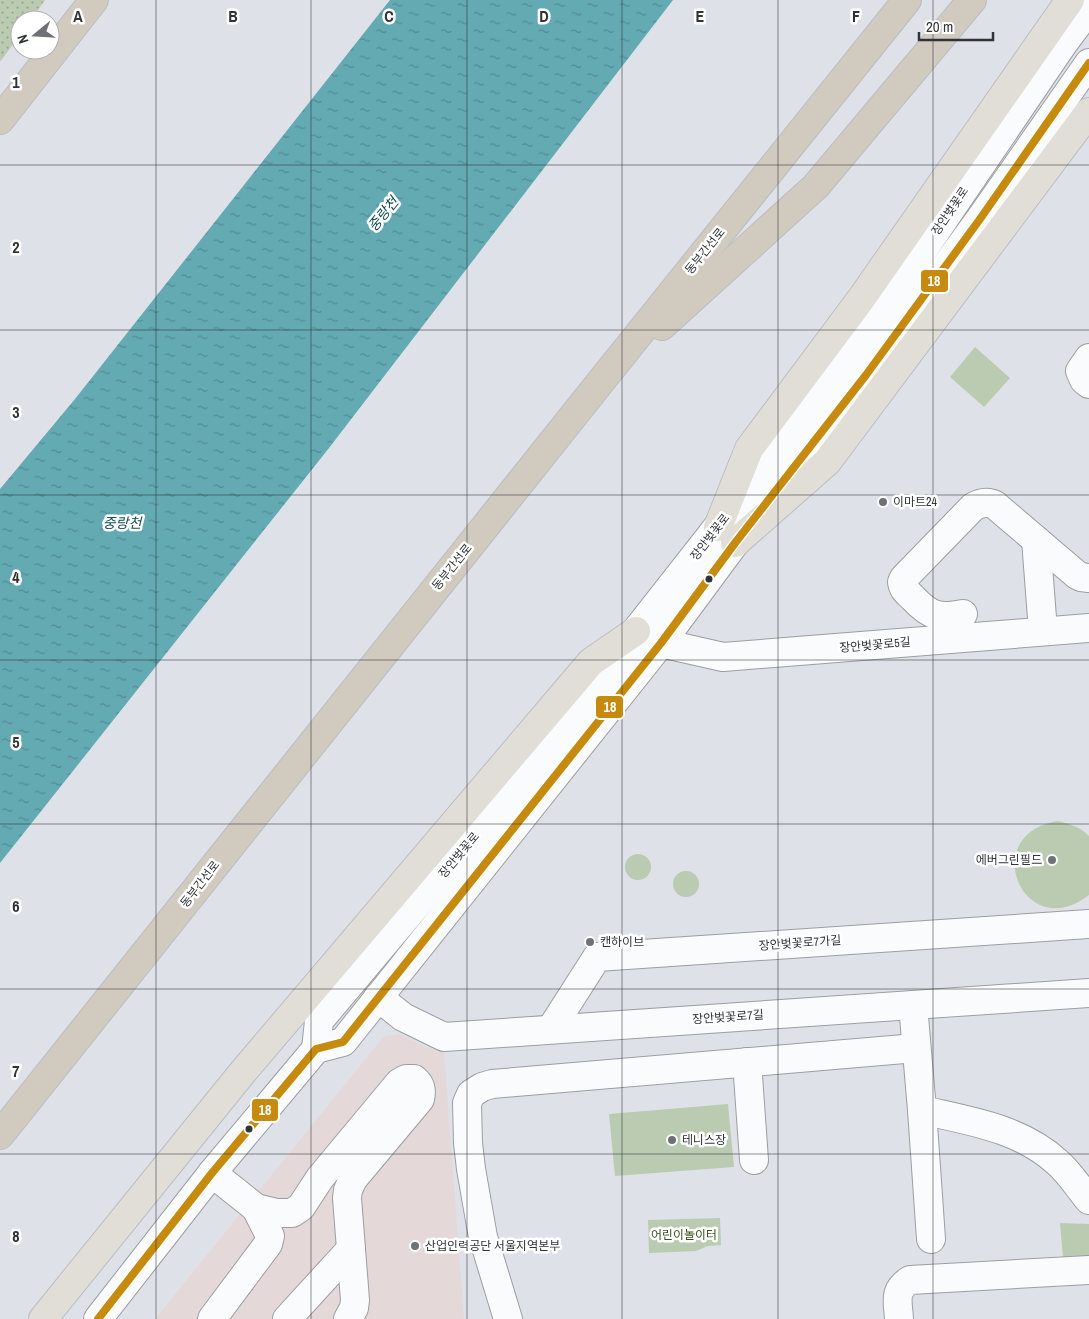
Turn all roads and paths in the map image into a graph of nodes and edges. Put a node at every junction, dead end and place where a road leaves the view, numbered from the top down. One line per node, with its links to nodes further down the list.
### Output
1 (94, 0): 8 (highway)
2 (907, 0): 11 (highway, 동부간선로)
3 (972, 0): 11 (highway)
4 (1070, 0): 12 (main road)
5 (1089, 9): 12 (street, 장안벚꽃로)
6 (1089, 63): 12 (street, 장안벚꽃로)
7 (1089, 112): 12 (main road)
8 (0, 120)
9 (1089, 358): 10 (street)
10 (1089, 384)
11 (598, 385): 29 (highway, 동부간선로)
12 (726, 535): 18 (street, 장안벚꽃로); 19 (street, 장안벚꽃로)
13 (1036, 540): 14 (street); 15 (street); 17 (street)
14 (1089, 578)
15 (963, 614)
16 (1089, 628): 17 (street, 장안벚꽃로5길)
17 (1043, 631): 19 (street, 장안벚꽃로5길)
18 (636, 632): 26 (street, 장안벚꽃로); 39 (main road)
19 (662, 643): 22 (street, 장안벚꽃로)
20 (1089, 924): 24 (street, 장안벚꽃로7가길)
21 (1089, 993): 23 (street, 장안벚꽃로7길)
22 (378, 997): 24 (street, 장안벚꽃로7길); 26 (street, 장안벚꽃로)
23 (913, 1005): 24 (street, 장안벚꽃로7길); 25 (street)
24 (551, 1029)
25 (916, 1048): 27 (street); 28 (street)
26 (316, 1049): 31 (street)
27 (747, 1062): 30 (street); 44 (street)
28 (922, 1110): 34 (street); 36 (street)
29 (0, 1135)
30 (754, 1160)
31 (212, 1173): 35 (street); 40 (street)
32 (320, 1178): 33 (street); 33 (street); 35 (street)
33 (347, 1198): 37 (street)
34 (1089, 1200)
35 (256, 1208): 41 (street)
36 (931, 1239)
37 (351, 1249): 42 (street); 43 (street)
38 (1089, 1270): 45 (street)
39 (43, 1319)
40 (98, 1319)
41 (212, 1319)
42 (287, 1319)
43 (348, 1319)
44 (508, 1319)
45 (899, 1319)

